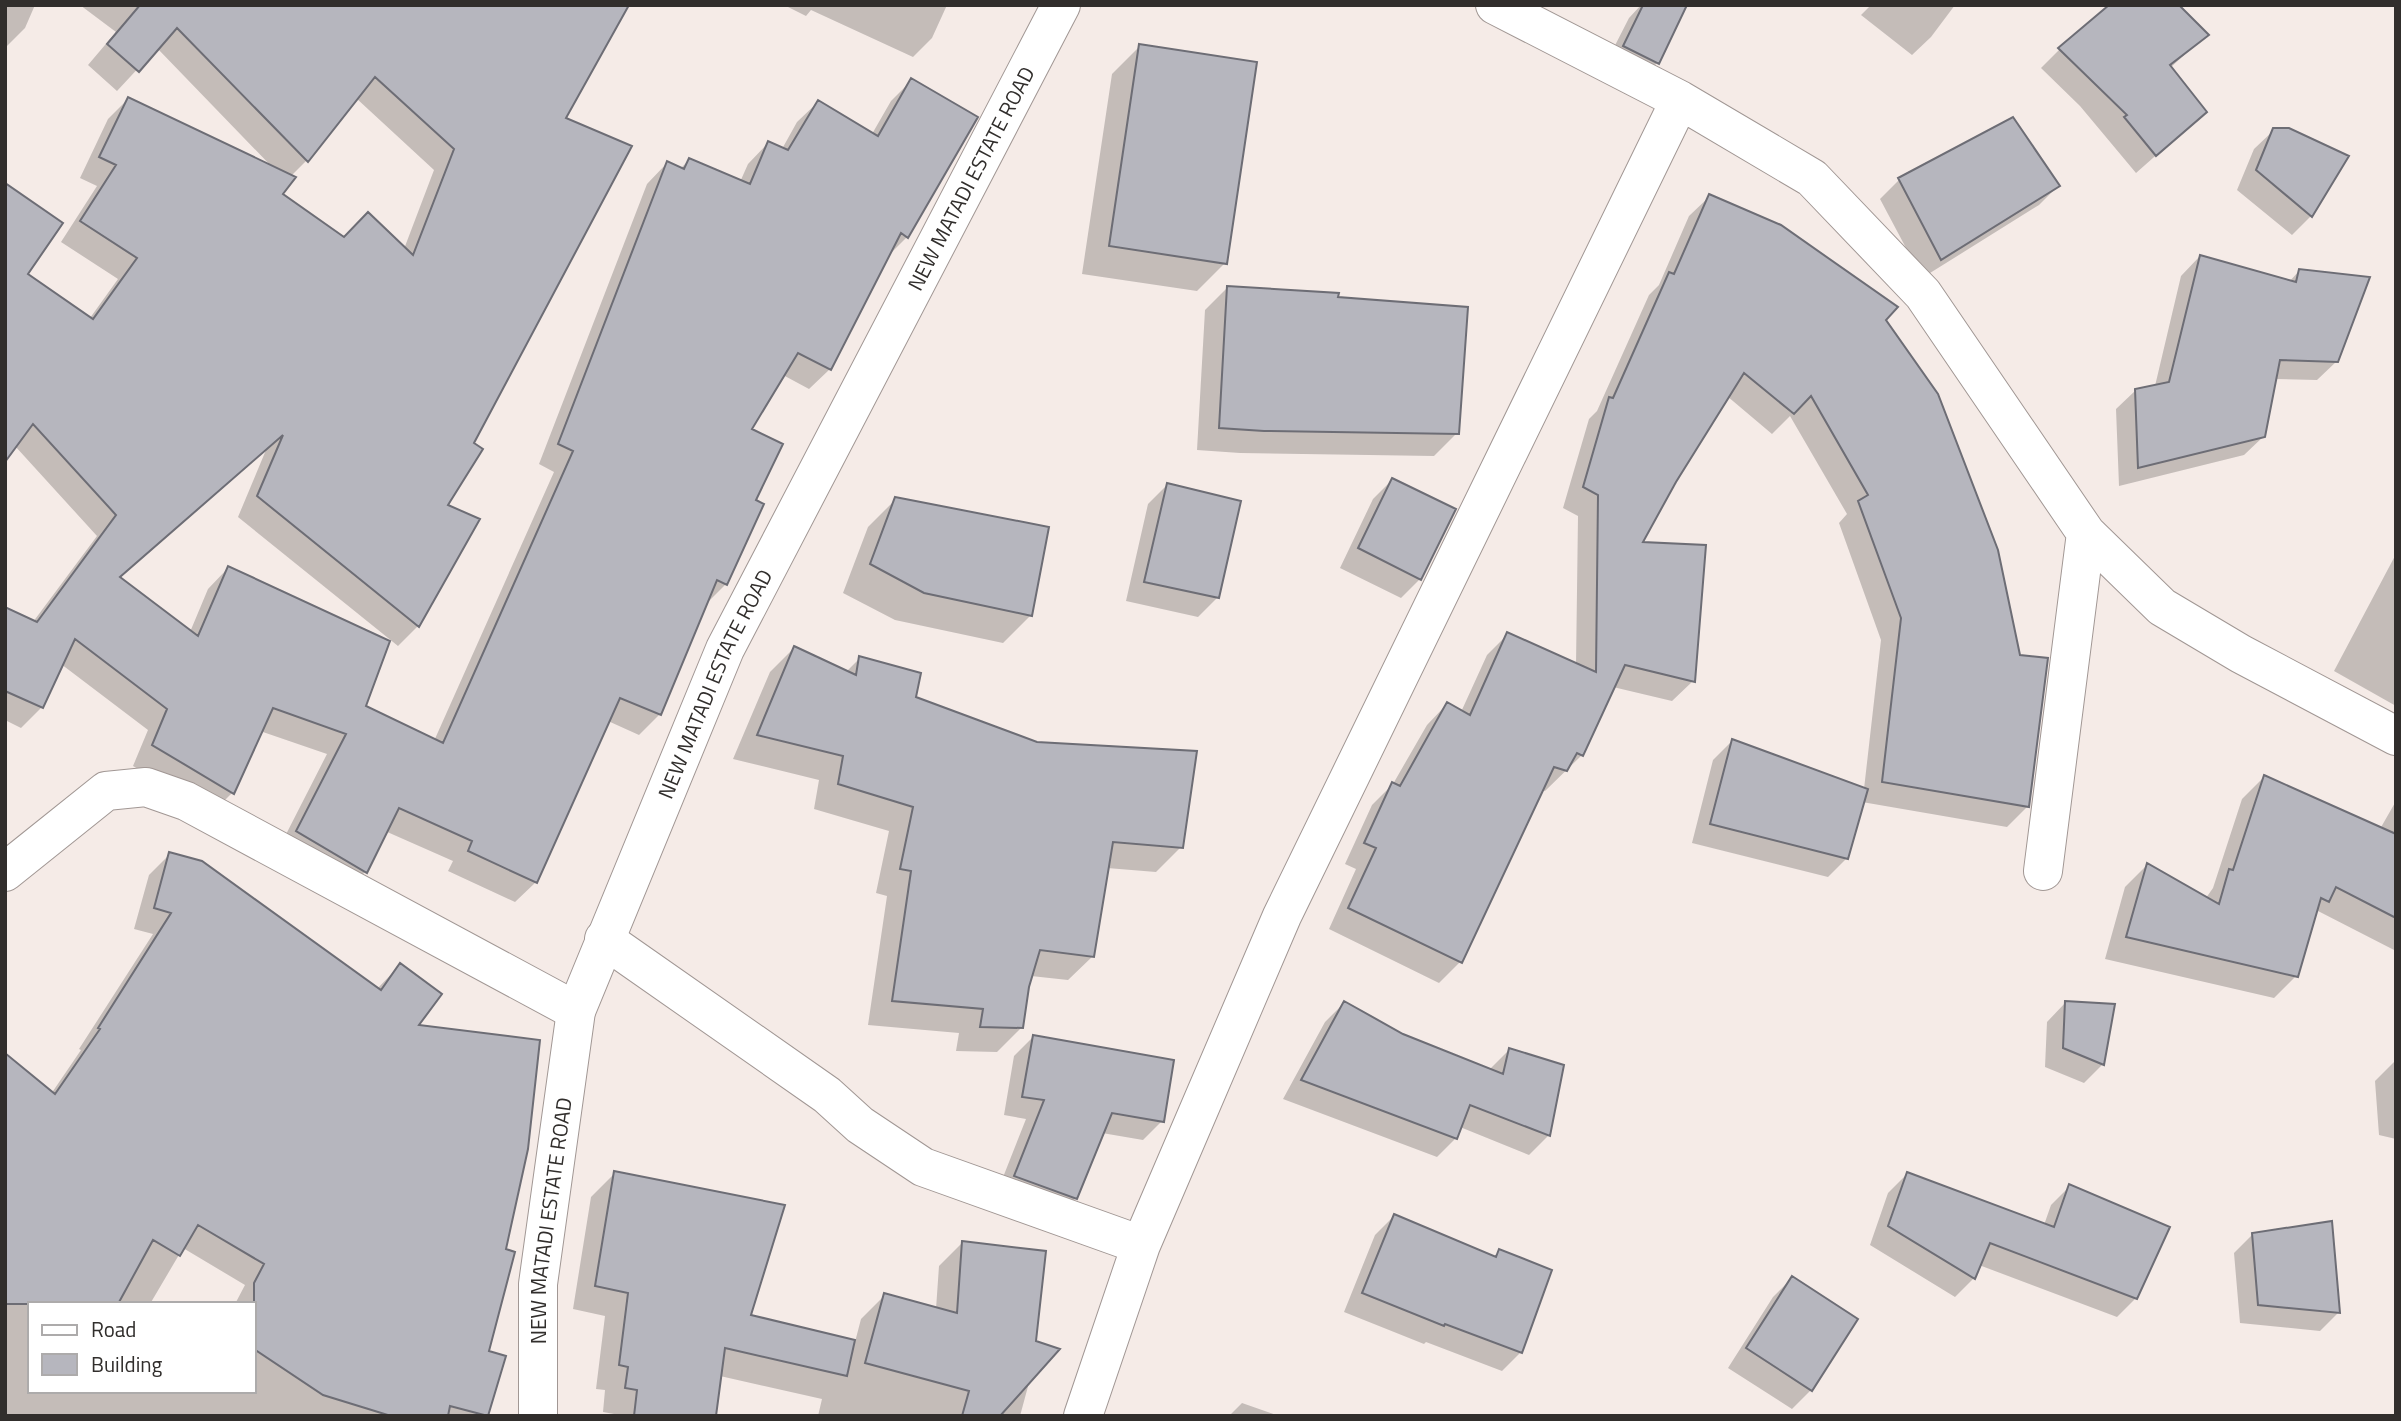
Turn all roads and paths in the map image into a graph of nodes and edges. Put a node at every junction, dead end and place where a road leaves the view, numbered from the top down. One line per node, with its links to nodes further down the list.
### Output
1 (1062, 5): 8 (street, NEW MATADI ESTATE ROAD)
2 (1495, 5): 3 (street)
3 (1679, 100): 4 (street); 10 (street)
4 (2085, 533): 5 (street); 6 (street)
5 (2396, 736)
6 (2043, 871)
7 (5, 872): 9 (street)
8 (604, 939): 9 (street, NEW MATADI ESTATE ROAD); 10 (street)
9 (576, 1011): 11 (street, NEW MATADI ESTATE ROAD)
10 (1141, 1245): 12 (street)
11 (538, 1416)
12 (1083, 1416)

